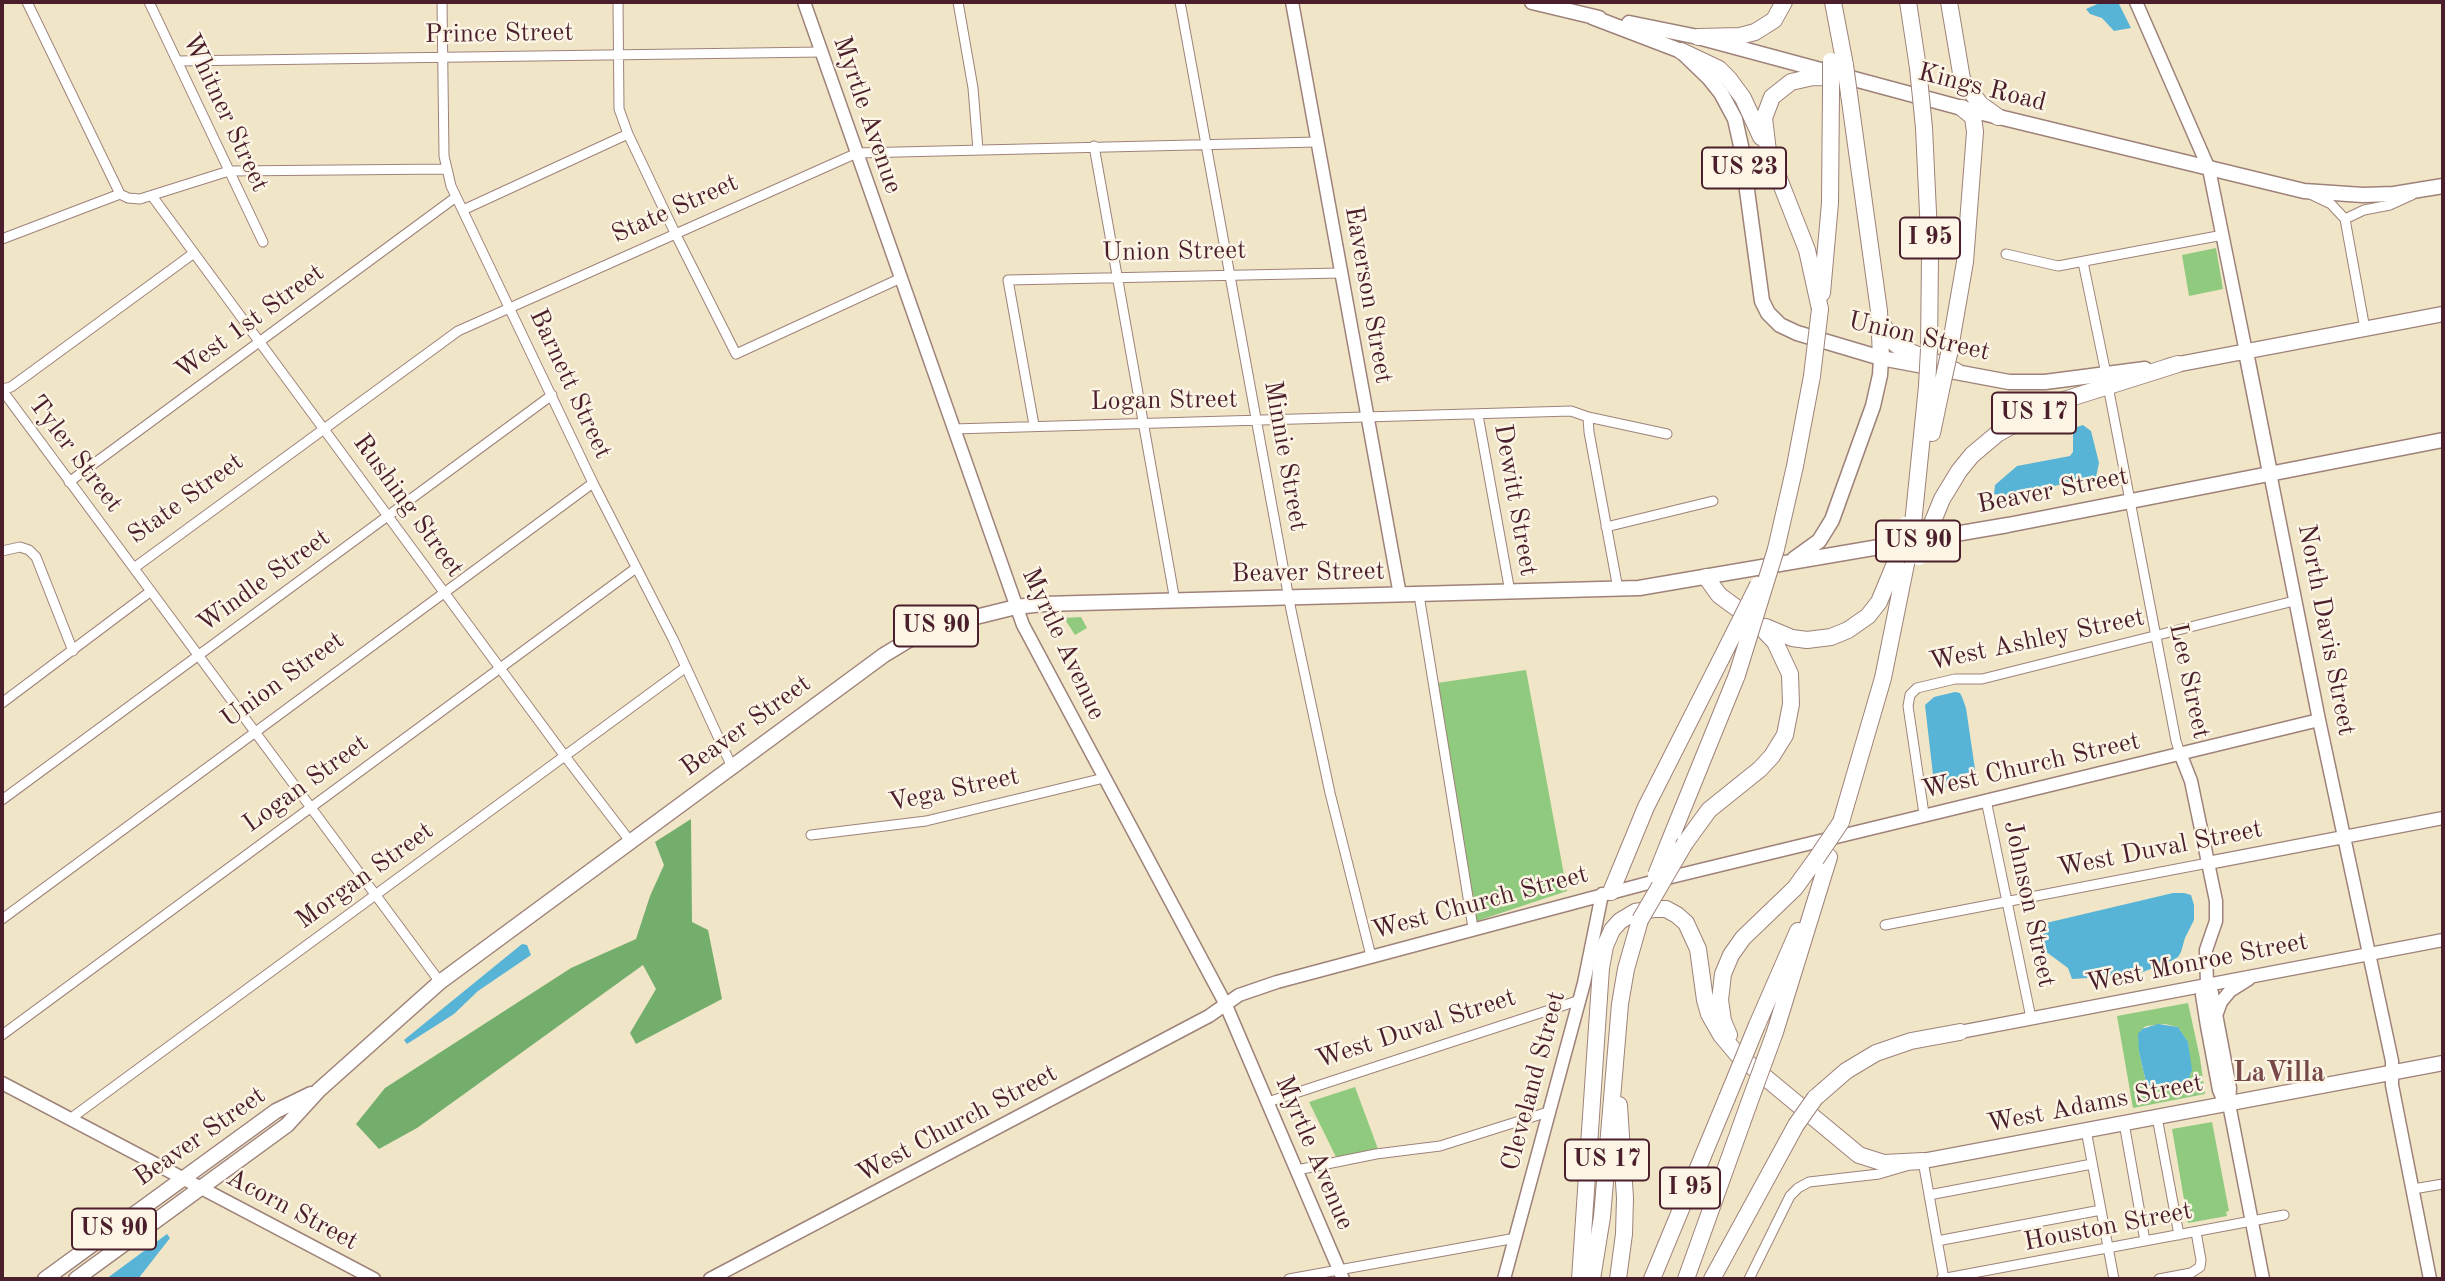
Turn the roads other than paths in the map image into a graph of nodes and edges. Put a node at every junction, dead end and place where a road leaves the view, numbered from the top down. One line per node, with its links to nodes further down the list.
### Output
1 (27, 2): 38 (street)
2 (149, 2): 21 (street, Whitner Street)
3 (442, 2): 20 (street, Barnett Street)
4 (618, 2): 19 (street)
5 (804, 2): 18 (street, Myrtle Avenue)
6 (958, 2): 29 (street)
7 (1180, 2): 27 (street, Minnie Street)
8 (1292, 2): 26 (street, Eaverson Street)
9 (1532, 2): 15 (main road, Kings Road / US 23)
10 (1784, 2): 16 (highway)
11 (1830, 2): 22 (highway)
12 (1908, 2): 65 (highway, I 95, bridge)
13 (1949, 2): 24 (highway)
14 (2136, 2): 33 (street, North Davis Street)
15 (1592, 16): 16 (main road, Kings Road / US 23); 17 (main road, Union Street / US 23)
16 (1698, 37): 22 (main road, Kings Road / US 23)
17 (1681, 51): 31 (highway); 61 (main road, Union Street / US 23)
18 (821, 52): 19 (street, Prince Street); 30 (street, Myrtle Avenue)
19 (618, 54): 20 (street, Prince Street); 25 (street)
20 (443, 56): 21 (street, Prince Street); 32 (street, Barnett Street)
21 (177, 61): 34 (street, Whitner Street)
22 (1843, 75): 23 (main road, Kings Road); 31 (highway); 55 (highway, bridge); 56 (highway)
23 (1962, 108): 24 (main road, Kings Road); 65 (highway, bridge)
24 (1998, 117): 33 (main road, Kings Road)
25 (628, 134): 41 (street); 43 (street)
26 (1317, 142): 27 (street, State Street); 50 (street, Eaverson Street)
27 (1207, 144): 28 (street, State Street); 51 (street, Minnie Street)
28 (1094, 146): 29 (street, State Street); 53 (street)
29 (978, 150): 30 (street, State Street)
30 (857, 153): 43 (street, State Street); 52 (street, Myrtle Avenue)
31 (1770, 159): 55 (highway)
32 (445, 169): 34 (street); 40 (street, Barnett Street)
33 (2209, 169): 37 (main road, Kings Road); 44 (street, North Davis Street)
34 (229, 171): 39 (street); 46 (street, Whitner Street)
35 (2443, 186): 36 (main road)
36 (2424, 190): 37 (main road, Kings Road); 42 (street)
37 (2304, 191): 42 (street)
38 (120, 194): 39 (street); 45 (street)
39 (152, 196): 47 (street, Rushing Street)
40 (456, 197): 41 (street, Barnett Street); 59 (street, West 1st Street)
41 (463, 210): 54 (street, Barnett Street)
42 (2345, 219): 58 (street)
43 (676, 235): 52 (street); 54 (street, State Street)
44 (2223, 235): 49 (street); 60 (street, North Davis Street)
45 (2, 239)
46 (263, 242)
47 (194, 253): 59 (street, Rushing Street); 66 (street)
48 (2006, 254): 49 (street)
49 (2084, 262): 64 (street, Lee Street)
50 (1341, 273): 51 (street, Union Street); 70 (street, Eaverson Street)
51 (1230, 276): 53 (street, Union Street); 71 (street, Minnie Street)
52 (901, 278): 75 (street, Myrtle Avenue)
53 (1118, 278): 72 (street); 73 (street, Union Street)
54 (511, 309): 67 (street, Barnett Street); 74 (street, State Street)
55 (1820, 309): 87 (highway, bridge)
56 (1879, 311): 61 (highway); 63 (highway)
57 (2443, 314): 58 (main road, US 17)
58 (2365, 329): 60 (main road, US 17)
59 (260, 341): 74 (street, Rushing Street); 79 (street, West 1st Street)
60 (2246, 352): 62 (main road, US 17); 78 (main road, North Davis Street)
61 (1881, 358): 63 (main road, Union Street / US 23); 87 (main road)
62 (2179, 364): 64 (highway, US 17)
63 (1956, 371): 64 (main road, Union Street / US 23)
64 (2107, 380): 82 (street, Lee Street); 88 (highway, US 17, bridge)
65 (1934, 388): 84 (highway); 84 (highway, I 95)
66 (2, 389): 79 (street, Tyler Street)
67 (551, 395): 80 (street, Barnett Street); 83 (street, Windle Street)
68 (1478, 415): 69 (street, Logan Street); 70 (street, Logan Street); 95 (street, Dewitt Street)
69 (1588, 417): 76 (street, Logan Street); 85 (street)
70 (1366, 418): 71 (street, Logan Street); 96 (street, Eaverson Street)
71 (1257, 420): 72 (street, Logan Street); 98 (street, Minnie Street)
72 (1144, 423): 73 (street, Logan Street); 99 (street)
73 (1034, 425): 75 (street, Logan Street)
74 (324, 428): 83 (street, Rushing Street); 89 (street, State Street)
75 (953, 429): 101 (street, Myrtle Avenue)
76 (1667, 434)
77 (2443, 440): 78 (main road, Beaver Street / US 90)
78 (2270, 473): 82 (main road, Beaver Street / US 90); 100 (street, North Davis Street)
79 (69, 482): 89 (street, Tyler Street)
80 (593, 483): 90 (street, Barnett Street); 94 (street, Union Street)
81 (1713, 501): 85 (street)
82 (2130, 502): 87 (main road, Beaver Street / US 90); 103 (street, Lee Street)
83 (388, 516): 94 (street, Rushing Street); 105 (street, Windle Street)
84 (1909, 525): 88 (highway, bridge)
85 (1606, 527): 92 (street)
86 (2, 551): 104 (street)
87 (1780, 556): 91 (main road, Beaver Street / US 90); 123 (highway, bridge); 126 (highway, bridge)
88 (1907, 559): 102 (highway); 124 (highway, bridge)
89 (134, 568): 93 (street, Tyler Street)
90 (636, 568): 106 (street, Barnett Street); 107 (street, Logan Street)
91 (1706, 577): 92 (main road, Beaver Street / US 90); 102 (highway)
92 (1618, 589): 95 (main road, Beaver Street / US 90)
93 (151, 591): 104 (street); 105 (street, Tyler Street)
94 (444, 591): 107 (street, Rushing Street); 110 (street, Union Street)
95 (1510, 592): 97 (main road, Beaver Street / US 90)
96 (1400, 595): 97 (main road, Beaver Street / US 90); 98 (main road, Beaver Street / US 90)
97 (1419, 595): 131 (street)
98 (1289, 598): 99 (main road, Beaver Street / US 90); 134 (street, Minnie Street)
99 (1175, 600): 101 (main road, Beaver Street / US 90)
100 (2294, 601): 103 (street, West Ashley Street); 109 (street, North Davis Street)
101 (1016, 607): 113 (main road, Beaver Street / US 90); 114 (street, Myrtle Avenue)
102 (1746, 615): 123 (highway)
103 (2156, 635): 111 (street, Lee Street); 118 (street, West Ashley Street)
104 (73, 651): 108 (street)
105 (199, 655): 110 (street, Tyler Street); 115 (street, Windle Street)
106 (686, 667): 112 (street, Morgan Street); 113 (street, Barnett Street)
107 (500, 668): 112 (street, Rushing Street); 117 (street, Logan Street)
108 (2, 703)
109 (2319, 720): 111 (street, West Church Street); 121 (street, North Davis Street)
110 (254, 731): 117 (street, Tyler Street); 129 (street, Union Street)
111 (2180, 754): 116 (street, West Church Street); 125 (street, Lee Street)
112 (564, 755): 122 (street, Rushing Street); 127 (street, Morgan Street)
113 (732, 767): 122 (main road, Beaver Street / US 90)
114 (1104, 778): 120 (street, Vega Street); 139 (street, Myrtle Avenue)
115 (2, 800)
116 (1986, 800): 118 (street, West Church Street); 128 (street, Johnson Street)
117 (310, 807): 127 (street, Tyler Street); 143 (street, Logan Street)
118 (1924, 814): 126 (street, West Church Street)
119 (2443, 818): 121 (street, West Duval Street)
120 (811, 835)
121 (2343, 837): 125 (street, West Duval Street); 133 (street, North Davis Street)
122 (630, 841): 136 (main road, Beaver Street / US 90)
123 (1676, 844): 144 (highway, I 95, bridge)
124 (1822, 858): 146 (highway); 184 (highway, I 95, bridge); 185 (highway, bridge)
125 (2208, 863): 128 (street, West Duval Street); 137 (street, Lee Street)
126 (1607, 893): 131 (street, West Church Street); 138 (street, Cleveland Street)
127 (374, 895): 136 (street, Tyler Street); 154 (street, Morgan Street)
128 (2007, 901): 130 (street, West Duval Street); 141 (street, Johnson Street)
129 (2, 919)
130 (1885, 925)
131 (1474, 928): 134 (street, West Church Street)
132 (2443, 940): 133 (street, West Monroe Street)
133 (2369, 954): 135 (street, West Monroe Street); 147 (street, North Davis Street)
134 (1371, 956): 139 (street, West Church Street)
135 (2258, 974): 137 (street, West Monroe Street); 140 (street)
136 (440, 982): 149 (main road, Beaver Street / US 90)
137 (2207, 984): 140 (street, Lee Street); 141 (street, West Monroe Street); 151 (street, Lee Street)
138 (1580, 1000): 150 (street, West Duval Street); 152 (street, Cleveland Street)
139 (1226, 1003): 150 (street, Myrtle Avenue); 178 (street, West Church Street)
140 (2217, 1017): 151 (street, Lee Street)
141 (2031, 1018): 142 (street, West Monroe Street)
142 (1959, 1032): 186 (highway, bridge)
143 (2, 1035)
144 (1618, 1039): 182 (highway, US 17); 183 (highway, I 95)
145 (2443, 1063): 147 (main road, West Adams Street)
146 (1751, 1065): 157 (highway); 181 (highway)
147 (2392, 1073): 151 (main road, West Adams Street); 163 (street, North Davis Street)
148 (2, 1083): 154 (street, Acorn Street)
149 (318, 1090): 160 (main road, Beaver Street / US 90); 162 (main road, Beaver Street / US 90)
150 (1268, 1102): 159 (street, Myrtle Avenue)
151 (2229, 1104): 153 (main road, West Adams Street); 167 (street, Lee Street)
152 (1548, 1112): 159 (street); 170 (street, Cleveland Street)
153 (2157, 1117): 155 (main road, West Adams Street); 169 (street)
154 (70, 1119): 160 (street, Acorn Street)
155 (2124, 1123): 156 (main road, West Adams Street); 172 (street)
156 (2086, 1130): 157 (main road, West Adams Street); 158 (street)
157 (1923, 1161): 164 (street); 187 (street, West Adams Street)
158 (2092, 1164): 164 (street); 165 (street)
159 (1297, 1170): 174 (street, Myrtle Avenue)
160 (182, 1180): 162 (street, Acorn Street); 175 (main road, Beaver Street / US 90)
161 (2443, 1184): 163 (street)
162 (202, 1188): 176 (main road, Beaver Street / US 90); 177 (street, Acorn Street)
163 (2413, 1189): 192 (street, North Davis Street)
164 (1929, 1195): 171 (street)
165 (2101, 1210): 171 (street); 173 (street)
166 (2284, 1215): 167 (street, Houston Street)
167 (2252, 1221): 168 (street, Houston Street); 191 (street, Lee Street)
168 (2196, 1232): 169 (street, Houston Street); 190 (street)
169 (2179, 1235): 172 (street, Houston Street)
170 (1516, 1238): 174 (street); 180 (street, Cleveland Street)
171 (1937, 1241): 188 (street)
172 (2145, 1241): 173 (street, Houston Street)
173 (2108, 1248): 188 (street, Houston Street); 189 (street)
174 (1341, 1275): 179 (street)
175 (45, 1279)
176 (76, 1279)
177 (374, 1279)
178 (710, 1279)
179 (1289, 1279)
180 (1504, 1279)
181 (1580, 1279)
182 (1592, 1279)
183 (1618, 1279)
184 (1652, 1279)
185 (1686, 1279)
186 (1712, 1279)
187 (1749, 1279)
188 (1943, 1279)
189 (2114, 1279)
190 (2159, 1279)
191 (2263, 1279)
192 (2430, 1279)

